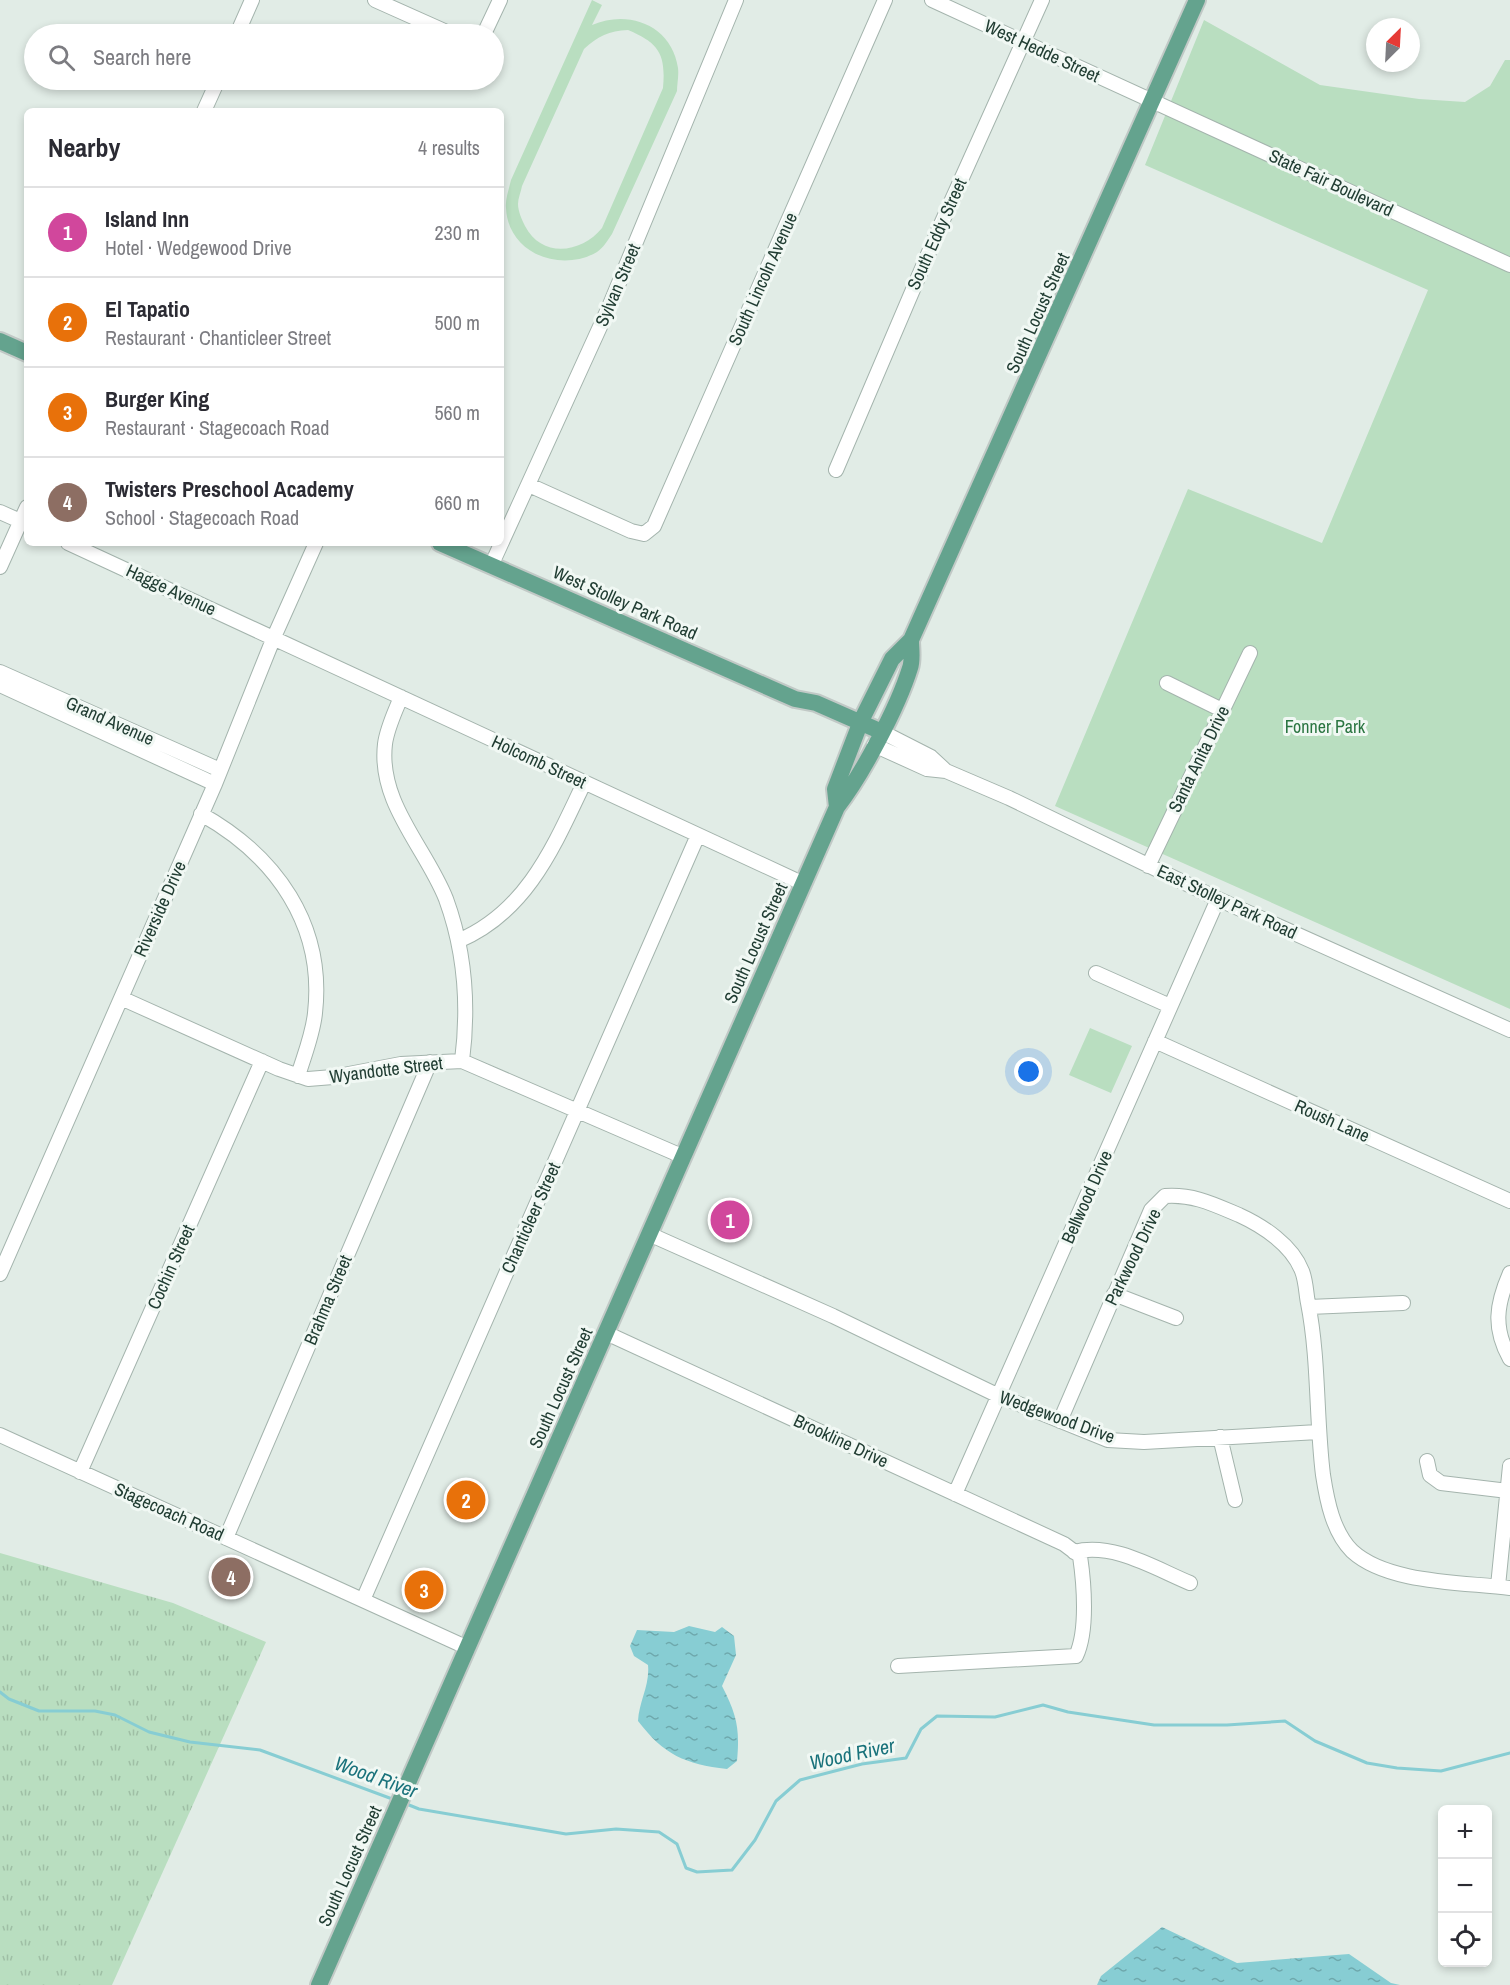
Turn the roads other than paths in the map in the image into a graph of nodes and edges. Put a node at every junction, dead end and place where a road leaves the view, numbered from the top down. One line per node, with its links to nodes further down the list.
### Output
1 (252, 0): 9 (street)
2 (375, 0): 10 (street)
3 (500, 0): 11 (street)
4 (736, 0): 20 (street, Sylvan Street)
5 (885, 0): 20 (street, South Lincoln Avenue)
6 (932, 0): 12 (street, West Hedde Street)
7 (1042, 0): 12 (street, South Eddy Street)
8 (1197, 0): 14 (main road, South Locust Street)
9 (241, 24)
10 (429, 24)
11 (489, 24)
12 (1023, 42): 14 (street, West Hedde Street); 19 (street, South Eddy Street)
13 (214, 90): 15 (street)
14 (1152, 102): 16 (street, State Fair Boulevard); 31 (main road, South Locust Street)
15 (205, 108)
16 (1510, 265)
17 (0, 341): 18 (main road)
18 (24, 352)
19 (836, 470)
20 (529, 485): 23 (street, Sylvan Street)
21 (0, 512): 22 (street)
22 (24, 523): 29 (street)
23 (504, 538)
24 (75, 546): 30 (street, Hagge Avenue)
25 (315, 546): 30 (street, Riverside Drive)
26 (447, 546): 28 (main road, West Stolley Park Road)
27 (500, 546): 28 (street, Sylvan Street)
28 (491, 566): 37 (main road, West Stolley Park Road)
29 (0, 567)
30 (274, 637): 35 (street, Holcomb Street); 39 (street, Riverside Drive)
31 (911, 640): 37 (main road, South Locust Street); 38 (main road, South Locust Street)
32 (1250, 653): 36 (street, Santa Anita Drive)
33 (2, 682): 39 (street, Grand Avenue); 41 (street, Grand Avenue)
34 (1167, 683): 36 (street)
35 (401, 697): 40 (street, Holcomb Street); 48 (street)
36 (1222, 710): 45 (street, Santa Anita Drive)
37 (859, 726): 38 (main road, West Stolley Park Road); 42 (main road, South Locust Street)
38 (878, 738): 42 (main road, South Locust Street); 45 (street, East Stolley Park Road)
39 (220, 770): 41 (street, Riverside Drive)
40 (584, 783): 44 (street, Holcomb Street); 48 (street)
41 (215, 784): 43 (street, Riverside Drive)
42 (837, 807): 46 (main road, South Locust Street)
43 (201, 814): 50 (street, Riverside Drive); 57 (street)
44 (698, 835): 46 (street, Holcomb Street); 58 (street, Chanticleer Street)
45 (1148, 866): 47 (street, East Stolley Park Road)
46 (804, 884): 59 (main road, South Locust Street)
47 (1218, 899): 51 (street, Bellwood Drive); 52 (street, East Stolley Park Road)
48 (458, 941): 55 (street)
49 (1096, 973): 51 (street)
50 (121, 998): 54 (street, Wyandotte Street); 63 (street, Riverside Drive)
51 (1170, 1006): 53 (street, Bellwood Drive)
52 (1510, 1030)
53 (1155, 1041): 60 (street, Roush Lane); 70 (street, Bellwood Drive)
54 (262, 1061): 57 (street, Wyandotte Street); 77 (street, Cochin Street)
55 (462, 1061): 56 (street, Wyandotte Street); 58 (street, Wyandotte Street)
56 (430, 1062): 57 (street, Wyandotte Street); 81 (street, Brahma Street)
57 (298, 1076)
58 (578, 1110): 59 (street, Wyandotte Street); 85 (street, Chanticleer Street)
59 (684, 1157): 61 (main road, South Locust Street)
60 (1510, 1201)
61 (649, 1234): 68 (main road, South Locust Street); 70 (street, Wedgewood Drive)
62 (1510, 1273): 69 (street)
63 (0, 1274)
64 (1114, 1294): 66 (street, Parkwood Drive); 67 (street); 71 (street, Parkwood Drive)
65 (1403, 1303): 66 (street)
66 (1309, 1307): 72 (street, Parkwood Drive)
67 (1176, 1318)
68 (606, 1333): 79 (street, Brookline Drive); 86 (main road, South Locust Street)
69 (1510, 1359)
70 (999, 1396): 71 (street, Wedgewood Drive); 79 (street, Bellwood Drive)
71 (1060, 1421): 74 (street, Wedgewood Drive)
72 (1318, 1432): 74 (street, Wedgewood Drive); 84 (street)
73 (0, 1435): 77 (street, Stagecoach Road)
74 (1220, 1437): 80 (street)
75 (1426, 1461): 78 (street)
76 (1510, 1466): 78 (street)
77 (80, 1472): 81 (street, Stagecoach Road)
78 (1508, 1491): 84 (street)
79 (955, 1494): 82 (street, Brookline Drive)
80 (1234, 1500)
81 (226, 1538): 85 (street, Stagecoach Road)
82 (1074, 1552): 83 (street); 87 (street)
83 (1190, 1583)
84 (1504, 1587)
85 (363, 1600): 86 (street, Stagecoach Road)
86 (468, 1648): 88 (main road, South Locust Street)
87 (898, 1666)
88 (319, 1985)

